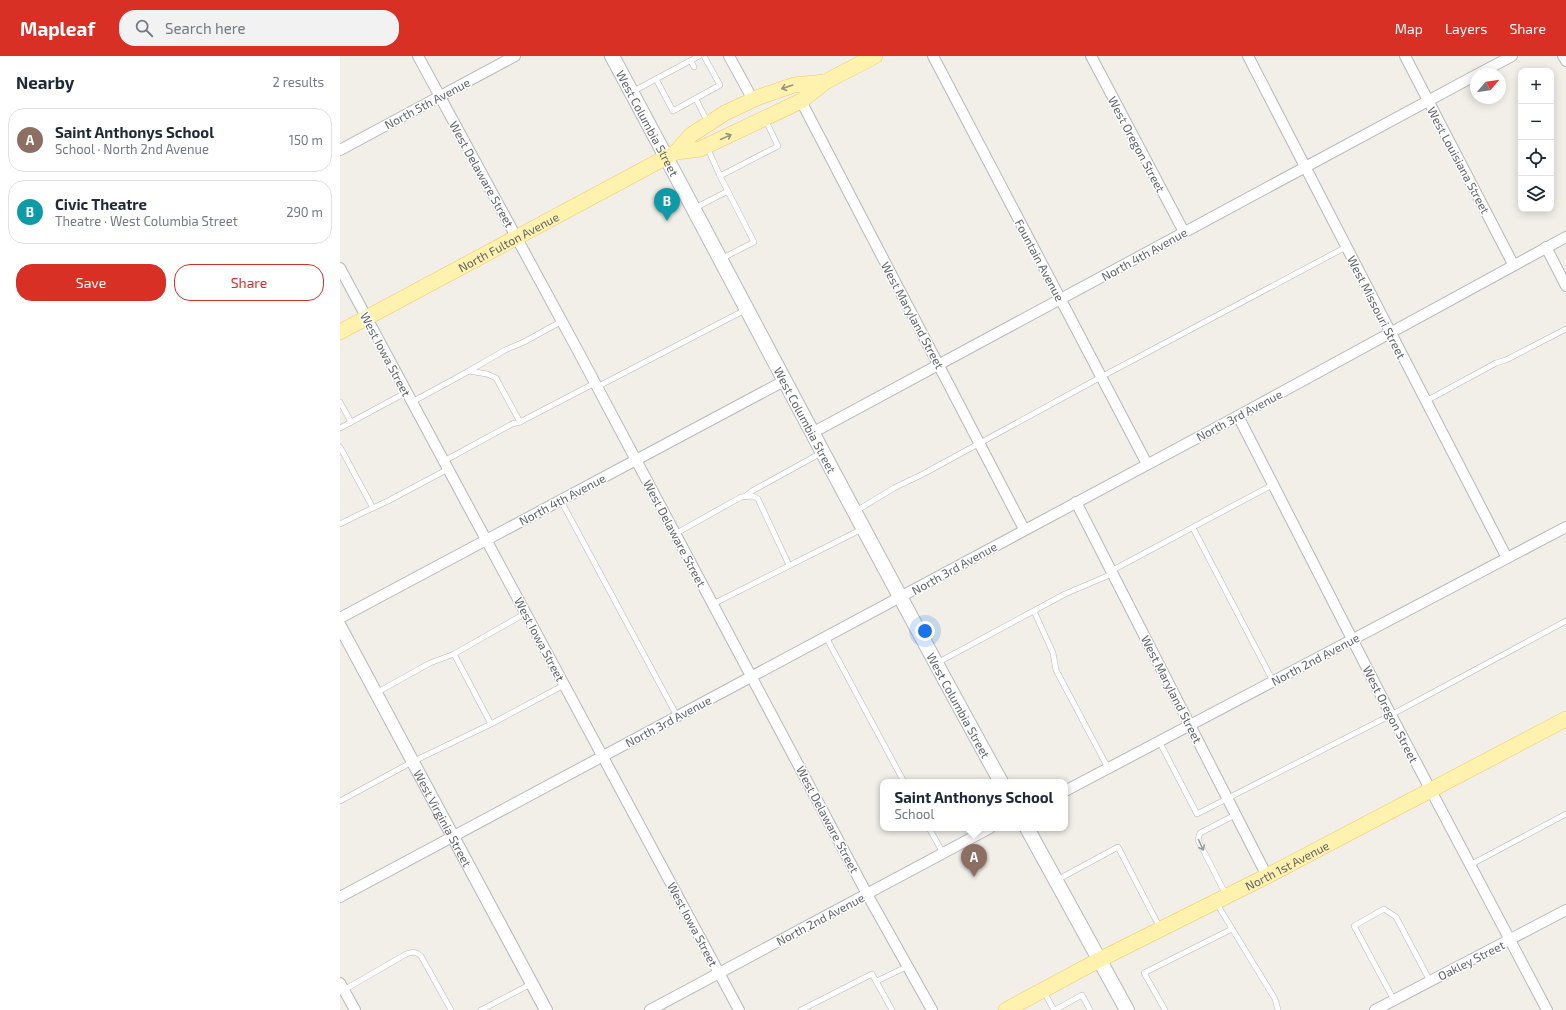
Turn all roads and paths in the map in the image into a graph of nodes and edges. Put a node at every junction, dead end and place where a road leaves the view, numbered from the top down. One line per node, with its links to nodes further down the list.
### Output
1 (418, 56): 24 (street, West Delaware Street)
2 (515, 56): 24 (street, North 5th Avenue)
3 (612, 56): 23 (main road, West Columbia Street)
4 (699, 56): 14 (lane)
5 (704, 56): 25 (lane)
6 (729, 56): 26 (street)
7 (875, 56): 22 (main road, North Fulton Avenue)
8 (933, 56): 47 (street, Fountain Avenue)
9 (1091, 56): 38 (street, West Oregon Street)
10 (1248, 56): 34 (street, West Missouri Street)
11 (1405, 56): 28 (street, West Louisiana Street)
12 (1512, 56): 17 (street, North 4th Avenue)
13 (1563, 56): 15 (street)
14 (690, 61): 16 (lane); 18 (lane)
15 (1566, 61)
16 (694, 68)
17 (1490, 68)
18 (668, 73): 19 (lane); 20 (lane)
19 (672, 78)
20 (656, 79): 23 (lane); 25 (lane)
21 (1470, 79): 28 (street, North 4th Avenue)
22 (825, 82): 26 (main road, North Fulton Avenue, one-way to 26); 27 (main road, North Fulton Avenue)
23 (632, 93): 33 (main road, West Columbia Street)
24 (439, 96): 32 (street, North 5th Avenue); 40 (street, West Delaware Street)
25 (696, 99): 30 (lane)
26 (753, 100): 30 (main road, North Fulton Avenue)
27 (801, 101): 29 (main road, North Fulton Avenue); 54 (street, West Maryland Street)
28 (1428, 101): 34 (street, North 4th Avenue); 44 (street, West Louisiana Street)
29 (765, 118): 31 (main road, North Fulton Avenue, one-way to 29); 35 (lane)
30 (709, 124): 33 (main road, North Fulton Avenue)
31 (706, 146): 33 (main road, North Fulton Avenue); 35 (lane)
32 (340, 150)
33 (671, 155): 37 (main road, West Columbia Street); 40 (main road, North Fulton Avenue)
34 (1306, 168): 38 (street, North 4th Avenue); 41 (street, West Missouri Street)
35 (720, 176): 36 (lane)
36 (728, 191): 37 (lane); 43 (lane)
37 (694, 209): 43 (main road, West Columbia Street)
38 (1184, 232): 47 (street, North 4th Avenue)
39 (1566, 237): 42 (street, North 3rd Avenue)
40 (517, 238): 49 (main road, North Fulton Avenue); 50 (street, West Delaware Street)
41 (1346, 247): 53 (street, West Missouri Street); 56 (lane)
42 (1546, 247): 44 (street, North 3rd Avenue); 46 (street)
43 (721, 260): 48 (main road, West Columbia Street)
44 (1513, 264): 53 (street, North 3rd Avenue)
45 (340, 268): 49 (street, West Iowa Street)
46 (1566, 286)
47 (1061, 300): 54 (street, North 4th Avenue); 56 (street, Fountain Avenue)
48 (746, 309): 57 (main road, West Columbia Street); 58 (lane)
49 (367, 317): 52 (main road, North Fulton Avenue); 59 (street, West Iowa Street)
50 (562, 322): 55 (lane); 58 (street, West Delaware Street)
51 (1566, 329): 60 (lane)
52 (340, 332)
53 (1390, 332): 60 (street, West Missouri Street); 63 (street, North 3rd Avenue)
54 (939, 366): 67 (street, North 4th Avenue); 68 (street, West Maryland Street)
55 (470, 371): 62 (lane); 65 (lane)
56 (1101, 377): 68 (lane); 72 (street, Fountain Avenue)
57 (784, 381): 67 (main road, West Columbia Street); 71 (street, North 4th Avenue)
58 (596, 385): 65 (lane); 71 (street, West Delaware Street)
59 (407, 392): 62 (street, West Iowa Street); 64 (lane)
60 (1426, 401): 87 (street, West Missouri Street)
61 (340, 402): 64 (lane)
62 (412, 402): 73 (street, West Iowa Street)
63 (1238, 416): 72 (street, North 3rd Avenue); 74 (street, West Oregon Street)
64 (351, 422): 66 (lane)
65 (520, 422): 73 (lane)
66 (340, 428)
67 (812, 433): 70 (main road, West Columbia Street)
68 (979, 442): 79 (lane); 84 (street, West Maryland Street)
69 (340, 447): 78 (lane)
70 (822, 452): 75 (lane); 79 (main road, West Columbia Street)
71 (635, 460): 76 (street, North 4th Avenue); 85 (street, West Delaware Street)
72 (1147, 464): 77 (street, North 3rd Avenue)
73 (446, 465): 78 (lane); 86 (street, West Iowa Street)
74 (1274, 484): 83 (lane); 98 (street, West Oregon Street)
75 (746, 496): 85 (lane); 88 (lane)
76 (560, 499): 86 (street, North 4th Avenue); 106 (lane)
77 (1076, 502): 84 (street, North 3rd Avenue); 89 (street, West Maryland Street)
78 (373, 508): 80 (lane)
79 (854, 512): 82 (main road, West Columbia Street)
80 (340, 524)
81 (1566, 527): 87 (street, North 2nd Avenue)
82 (863, 528): 88 (lane); 90 (main road, West Columbia Street)
83 (1193, 528): 89 (lane); 102 (lane)
84 (1024, 529): 90 (street, North 3rd Avenue)
85 (675, 534): 91 (street, West Delaware Street)
86 (486, 539): 93 (street, West Iowa Street); 94 (street, North 4th Avenue)
87 (1507, 558): 98 (street, North 2nd Avenue)
88 (789, 565): 91 (lane)
89 (1112, 572): 92 (lane); 109 (street, West Maryland Street)
90 (900, 598): 97 (street, North 3rd Avenue); 100 (main road, West Columbia Street)
91 (713, 604): 101 (street, West Delaware Street)
92 (1034, 611): 100 (lane); 113 (lane)
93 (526, 613): 99 (lane); 103 (street, West Iowa Street)
94 (340, 618)
95 (1566, 621): 105 (lane)
96 (340, 626): 104 (street, West Virginia Street)
97 (826, 637): 101 (street, North 3rd Avenue); 114 (lane)
98 (1353, 640): 102 (street, North 2nd Avenue); 105 (street, West Oregon Street)
99 (454, 654): 104 (lane); 108 (lane)
100 (936, 664): 115 (main road, West Columbia Street)
101 (752, 676): 106 (street, North 3rd Avenue); 130 (street, West Delaware Street)
102 (1273, 681): 109 (street, North 2nd Avenue)
103 (564, 685): 108 (lane); 111 (street, West Iowa Street)
104 (376, 693): 112 (street, West Virginia Street)
105 (1391, 715): 117 (street, West Oregon Street); 118 (lane)
106 (677, 716): 111 (street, North 3rd Avenue)
107 (1566, 719): 117 (main road, North 1st Avenue)
108 (491, 724): 112 (lane)
109 (1190, 725): 110 (street, North 2nd Avenue); 118 (street, West Maryland Street)
110 (1159, 741): 113 (street, North 2nd Avenue); 118 (lane)
111 (602, 757): 125 (street, North 3rd Avenue); 139 (street, West Iowa Street)
112 (412, 762): 119 (lane); 125 (street, West Virginia Street)
113 (1108, 768): 116 (street, North 2nd Avenue)
114 (902, 779)
115 (999, 779)
116 (1068, 789)
117 (1431, 790): 127 (street, West Oregon Street); 128 (main road, North 1st Avenue)
118 (1227, 798): 121 (street, West Maryland Street)
119 (340, 801)
120 (1566, 814): 127 (lane)
121 (1235, 815): 128 (street, West Maryland Street); 132 (lane, one-way to 132)
122 (931, 831): 126 (lane)
123 (984, 831): 126 (street, North 2nd Avenue)
124 (1028, 831): 129 (main road)
125 (453, 836): 131 (street, North 3rd Avenue); 142 (street, West Virginia Street)
126 (943, 853): 130 (street, North 2nd Avenue)
127 (1470, 865): 136 (street, West Oregon Street)
128 (1267, 876): 132 (main road, North 1st Avenue)
129 (1056, 881): 134 (lane); 137 (main road)
130 (867, 894): 138 (street, West Delaware Street); 139 (street, North 2nd Avenue)
131 (340, 897)
132 (1221, 898): 134 (main road, North 1st Avenue); 135 (lane)
133 (1566, 910): 136 (street, Oakley Street)
134 (1161, 929): 137 (main road, North 1st Avenue)
135 (1232, 929): 159 (lane); 160 (lane)
136 (1510, 940): 140 (street, Oakley Street); 162 (street, West Oregon Street)
137 (1099, 960): 144 (main road, North 1st Avenue); 158 (main road)
138 (908, 966): 141 (lane); 155 (street, West Delaware Street)
139 (719, 973): 151 (street, North 2nd Avenue); 152 (street, West Iowa Street)
140 (1430, 981): 145 (street, Oakley Street); 145 (lane)
141 (877, 982): 153 (lane); 154 (lane)
142 (532, 983): 149 (lane); 150 (street, West Virginia Street)
143 (342, 986): 147 (street); 148 (lane)
144 (1043, 990): 146 (main road, North 1st Avenue); 156 (lane)
145 (1394, 1000): 161 (street, Oakley Street)
146 (1015, 1008)
147 (355, 1010)
148 (451, 1010)
149 (481, 1010)
150 (546, 1010)
151 (650, 1010)
152 (739, 1010)
153 (801, 1010)
154 (892, 1010)
155 (932, 1010)
156 (1054, 1010): 157 (lane)
157 (1090, 1010)
158 (1127, 1010)
159 (1165, 1010)
160 (1278, 1010)
161 (1375, 1010)
162 (1547, 1010)

